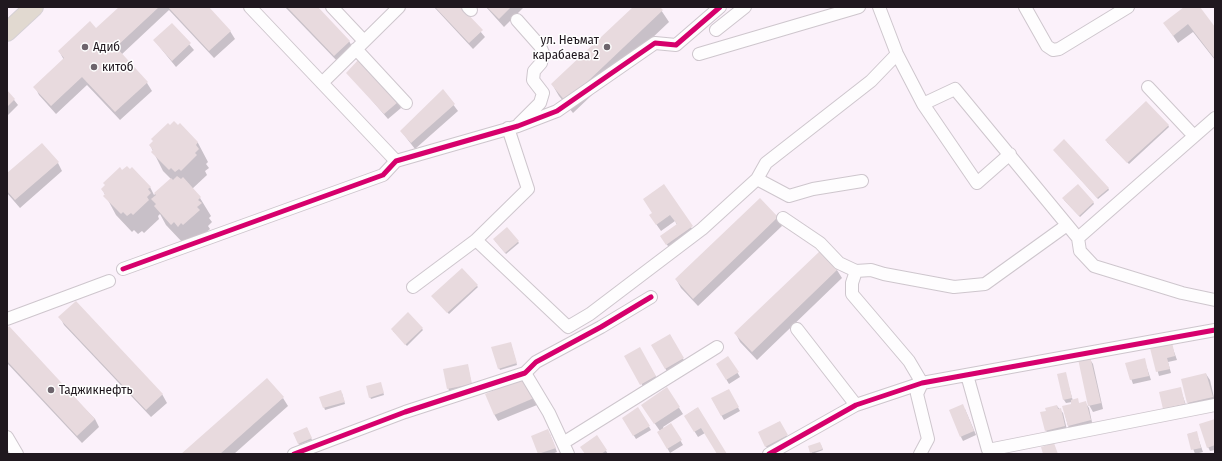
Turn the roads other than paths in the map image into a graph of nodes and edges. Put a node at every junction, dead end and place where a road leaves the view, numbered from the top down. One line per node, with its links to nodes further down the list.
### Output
1 (34, 7): 13 (highway)
2 (250, 7): 17 (street)
3 (332, 7): 14 (street)
4 (399, 7): 14 (street)
5 (720, 7): 22 (street)
6 (745, 7): 12 (street)
7 (859, 7): 15 (street)
8 (879, 7): 16 (street)
9 (1025, 7): 10 (street)
10 (1128, 7)
11 (517, 20): 22 (street)
12 (716, 30)
13 (7, 32)
14 (360, 45): 17 (street); 19 (street)
15 (699, 54)
16 (897, 54): 20 (street); 26 (street)
17 (322, 83): 25 (street)
18 (1148, 87): 23 (street)
19 (406, 103)
20 (923, 104): 24 (street); 24 (street)
21 (1215, 118): 23 (street)
22 (513, 127): 25 (street); 31 (street)
23 (1194, 136): 30 (street)
24 (1010, 154): 29 (street)
25 (396, 161): 32 (street)
26 (756, 179): 27 (street); 31 (street)
27 (862, 181)
28 (783, 218): 33 (street)
29 (1067, 225): 30 (street); 33 (street)
30 (1078, 238): 37 (street)
31 (476, 240): 35 (street)
32 (123, 269)
33 (856, 271): 44 (street)
34 (109, 281): 38 (street)
35 (413, 287)
36 (651, 297): 42 (street)
37 (1215, 300)
38 (7, 319)
39 (797, 329): 45 (street)
40 (1215, 330): 43 (street)
41 (717, 347): 48 (street)
42 (525, 373): 48 (street); 50 (street)
43 (967, 375): 44 (street); 46 (street)
44 (922, 383): 45 (street); 53 (street)
45 (856, 405): 52 (street)
46 (1215, 405)
47 (7, 437): 49 (street)
48 (563, 442): 51 (street)
49 (17, 454)
50 (294, 454)
51 (568, 454)
52 (769, 454)
53 (920, 454)

